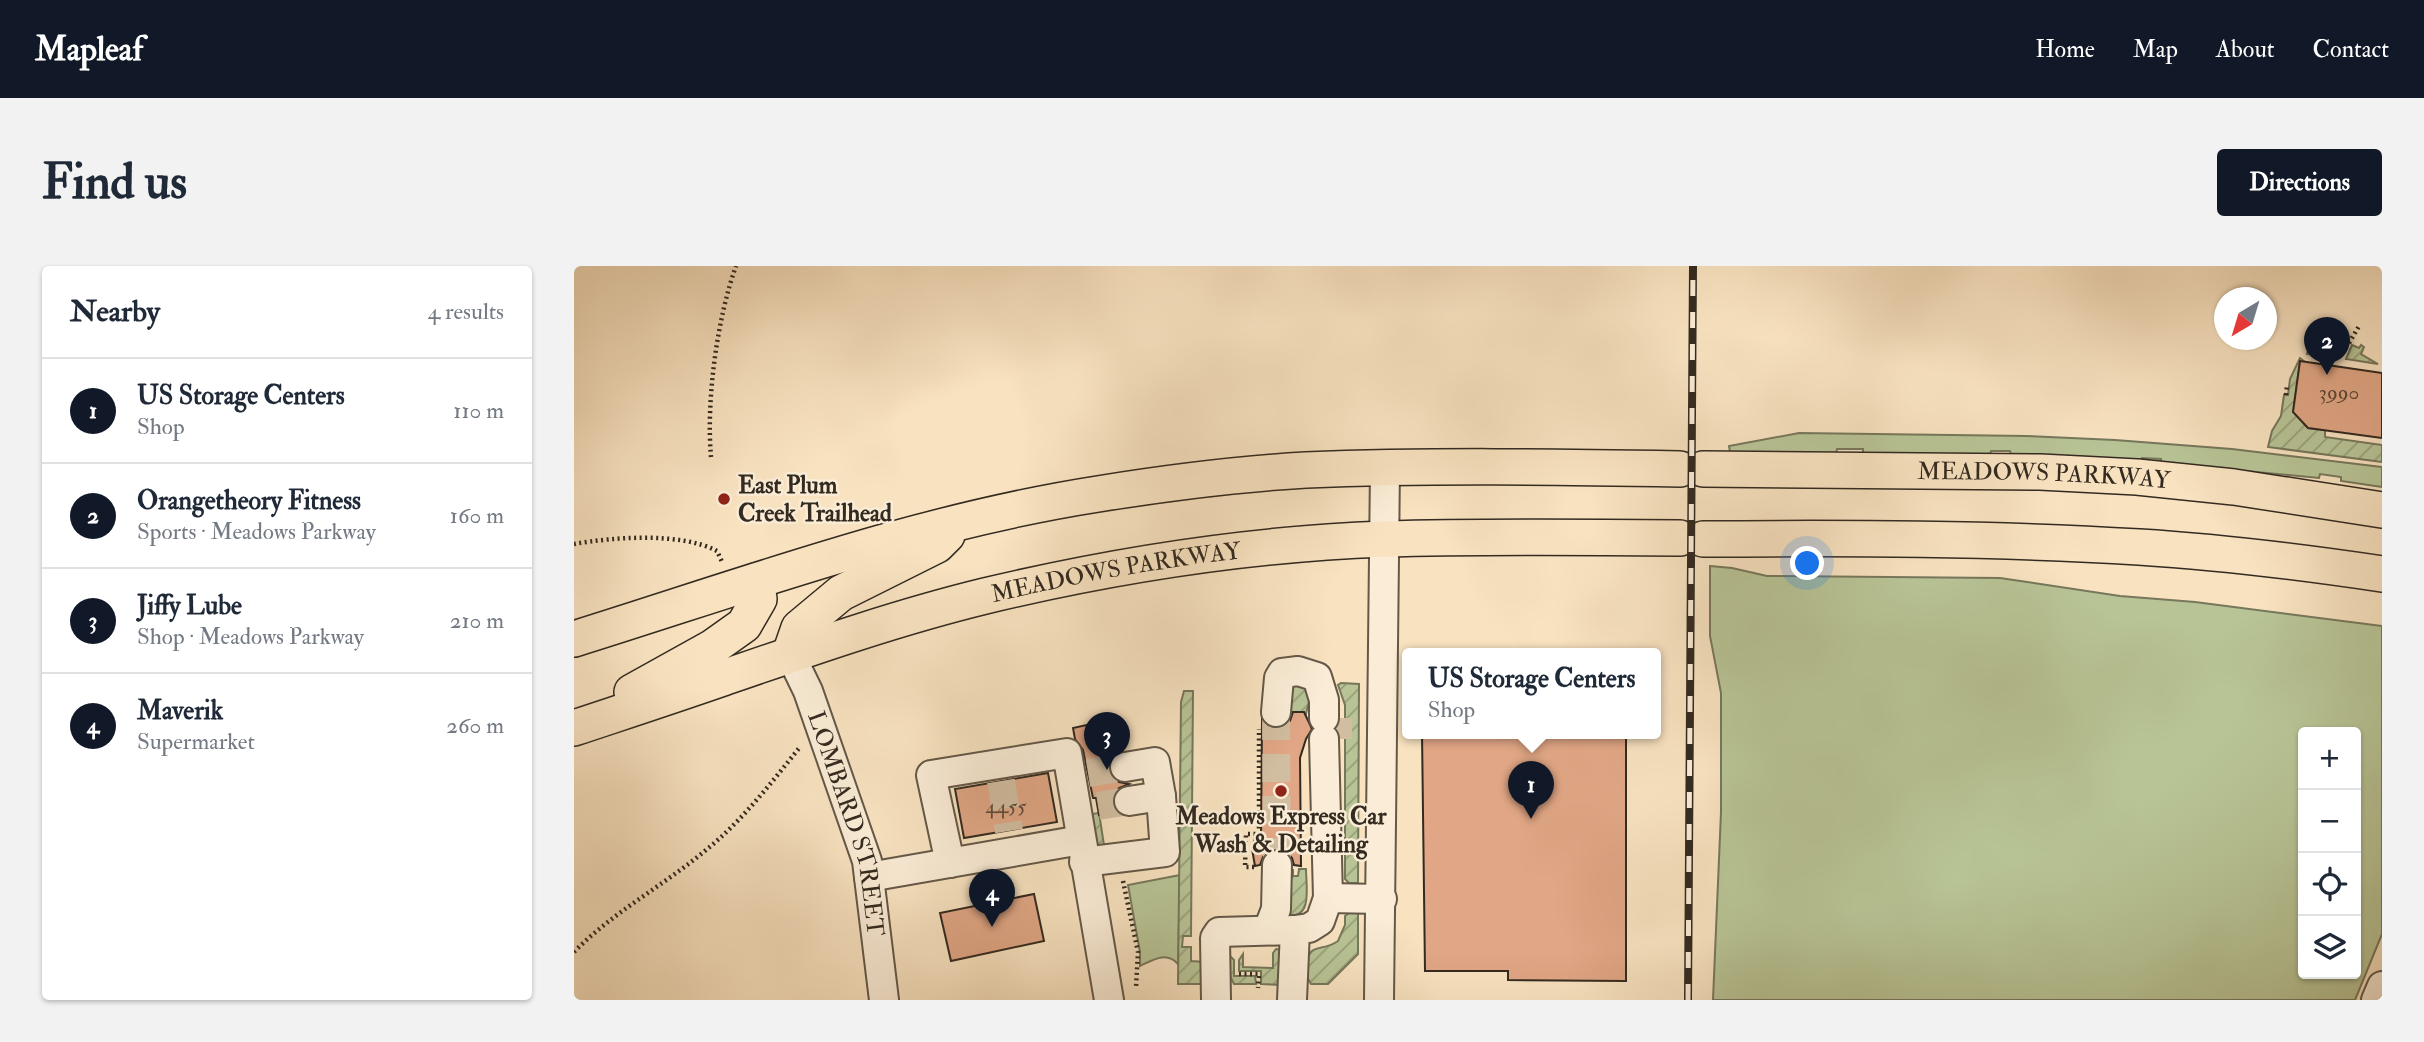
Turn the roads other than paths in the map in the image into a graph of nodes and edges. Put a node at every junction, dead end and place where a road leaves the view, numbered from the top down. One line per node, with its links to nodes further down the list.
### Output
1 (1385, 468): 2 (main road, MEADOWS PARKWAY); 3 (main road, MEADOWS PARKWAY); 4 (street)
2 (2382, 510)
3 (960, 522): 6 (main road, MEADOWS PARKWAY); 8 (main road)
4 (1383, 539): 5 (main road, MEADOWS PARKWAY); 8 (main road, MEADOWS PARKWAY); 18 (street)
5 (2382, 574)
6 (756, 581): 7 (main road, MEADOWS PARKWAY); 9 (main road)
7 (574, 639)
8 (790, 654): 9 (main road, MEADOWS PARKWAY); 16 (street, LOMBARD STREET)
9 (615, 714): 11 (main road, MEADOWS PARKWAY)
10 (1268, 717): 17 (street)
11 (574, 728)
12 (1128, 783): 13 (street)
13 (1082, 851): 14 (street); 14 (street); 22 (street)
14 (950, 863): 16 (street)
15 (1268, 866): 19 (street)
16 (869, 877): 21 (street, LOMBARD STREET)
17 (1328, 898): 18 (street); 19 (street)
18 (1382, 899): 25 (street)
19 (1281, 930): 23 (street); 24 (street)
20 (2382, 986): 26 (street)
21 (884, 1000)
22 (1109, 1000)
23 (1216, 1000)
24 (1292, 1000)
25 (1380, 1000)
26 (2375, 1000)

